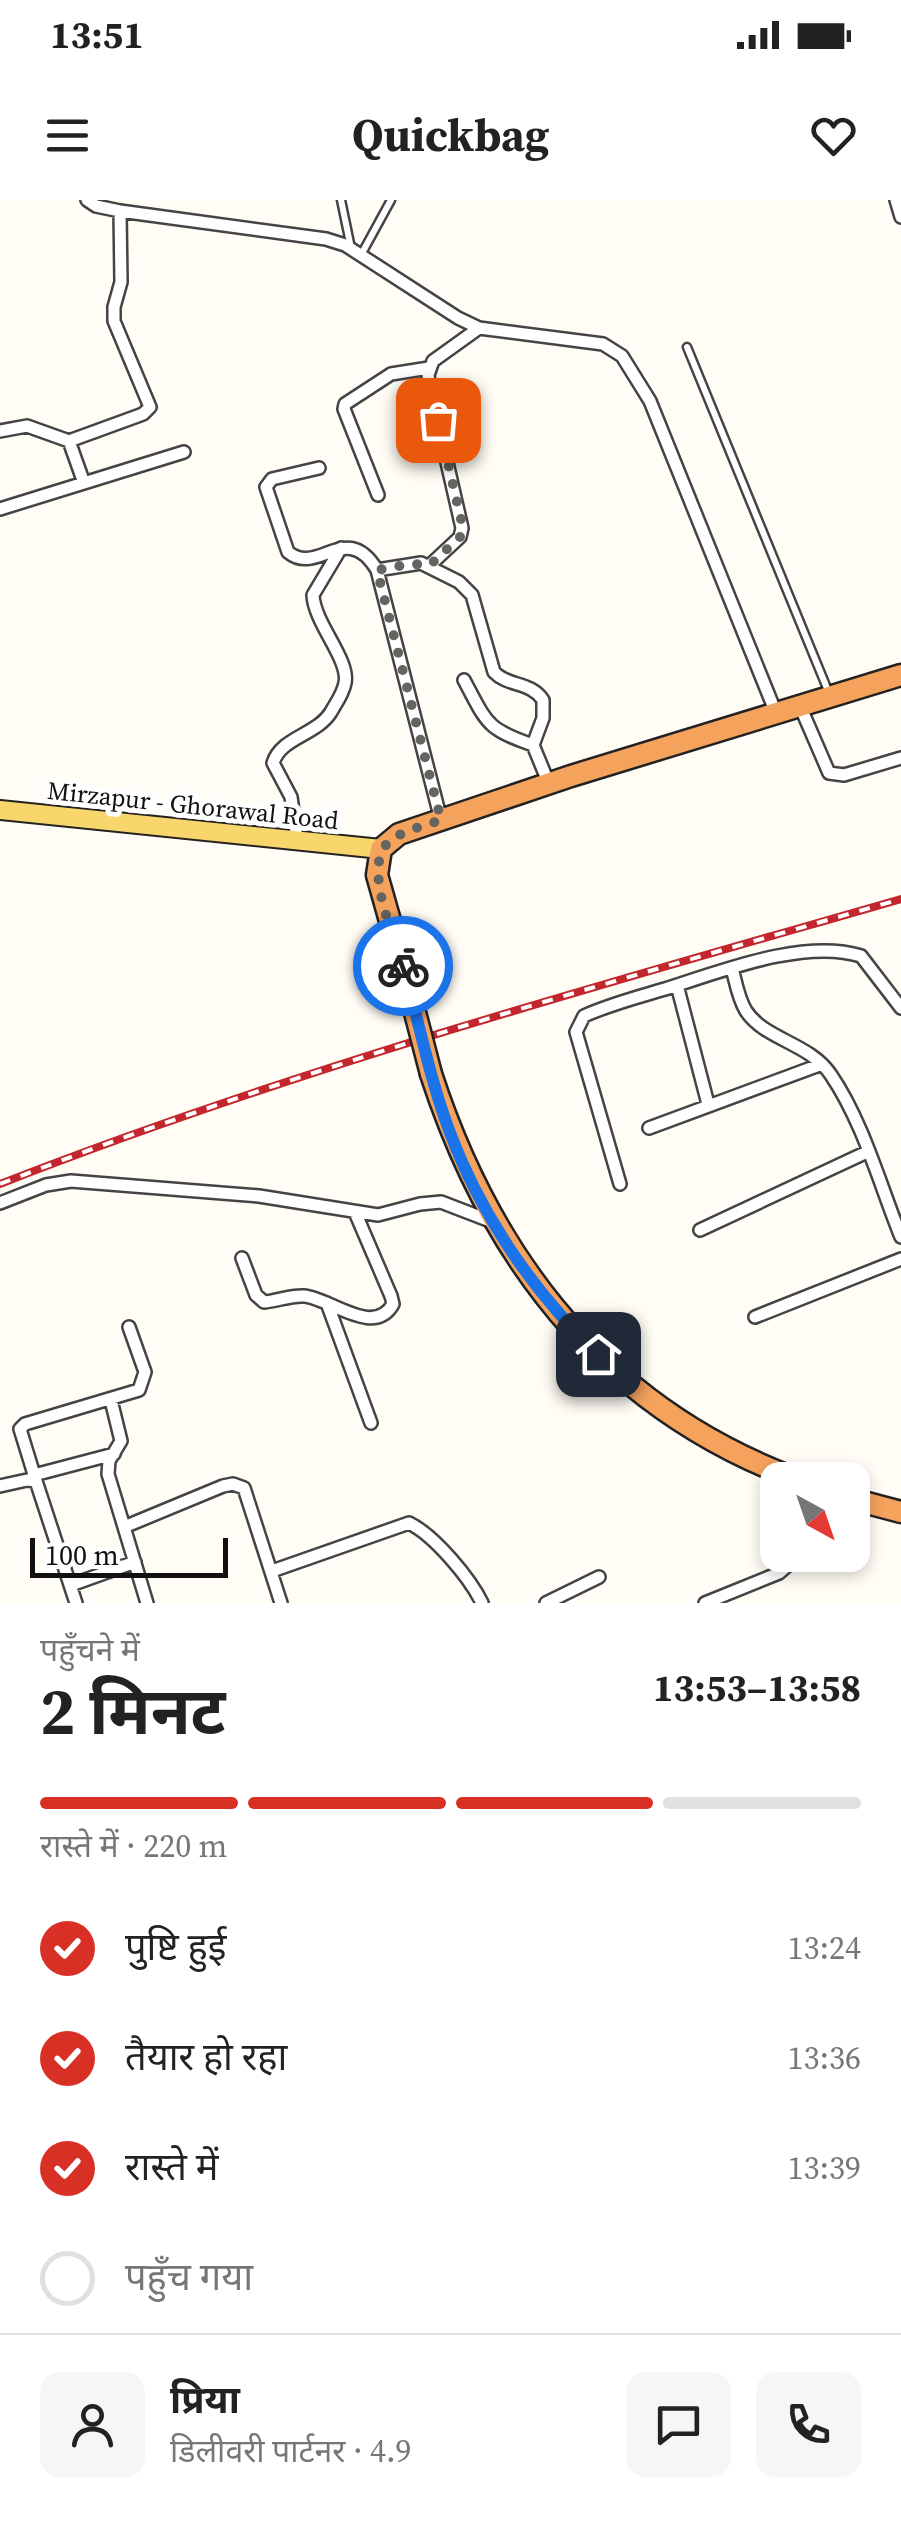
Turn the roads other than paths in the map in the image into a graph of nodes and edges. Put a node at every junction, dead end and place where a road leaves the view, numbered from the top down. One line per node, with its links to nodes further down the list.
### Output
1 (87, 200): 5 (street)
2 (341, 200): 7 (lane)
3 (391, 200): 7 (lane)
4 (896, 200): 6 (street)
5 (120, 210): 7 (street); 12 (street)
6 (901, 218)
7 (356, 252): 8 (street)
8 (479, 328): 10 (street); 25 (street)
9 (687, 347): 23 (lane)
10 (429, 368): 16 (street); 19 (street)
11 (0, 432): 12 (street)
12 (69, 441): 15 (street)
13 (184, 452): 15 (street)
14 (319, 468): 18 (street)
15 (84, 483): 17 (street)
16 (378, 495)
17 (0, 509)
18 (341, 548): 20 (street); 31 (street)
19 (430, 565): 20 (street); 26 (street)
20 (377, 570): 30 (street)
21 (901, 675): 23 (highway)
22 (464, 680): 26 (street)
23 (830, 697): 24 (highway)
24 (800, 706): 25 (highway); 27 (street)
25 (776, 713): 28 (highway)
26 (533, 745): 28 (street)
27 (901, 758)
28 (549, 784): 30 (highway)
29 (0, 810): 31 (main road, Mirzapur - Ghorawal Road)
30 (441, 820): 32 (highway)
31 (297, 839): 32 (main road, Mirzapur - Ghorawal Road)
32 (382, 849): 43 (highway, bridge)
33 (732, 968): 34 (street); 35 (street); 36 (street)
34 (677, 985): 37 (street); 40 (street)
35 (901, 1008)
36 (822, 1064): 37 (street); 39 (street)
37 (708, 1104): 38 (street)
38 (649, 1128)
39 (867, 1152): 44 (street); 45 (street)
40 (620, 1184)
41 (0, 1203): 42 (street)
42 (355, 1212): 43 (street); 48 (street)
43 (493, 1222): 54 (highway)
44 (700, 1230)
45 (901, 1238)
46 (242, 1258): 48 (street)
47 (901, 1259): 49 (street)
48 (327, 1303): 52 (street)
49 (756, 1317)
50 (129, 1327): 51 (street)
51 (112, 1400): 53 (street); 55 (street)
52 (371, 1423)
53 (114, 1454): 55 (street); 59 (street)
54 (760, 1463)
55 (35, 1478): 56 (street); 64 (street)
56 (0, 1486)
57 (870, 1504): 58 (highway)
58 (901, 1512)
59 (124, 1528): 60 (street); 61 (street)
60 (135, 1562): 64 (street); 66 (street)
61 (272, 1571): 67 (street); 68 (street)
62 (781, 1572): 70 (street)
63 (598, 1576): 69 (street)
64 (70, 1585): 65 (street)
65 (76, 1603)
66 (147, 1603)
67 (281, 1603)
68 (482, 1603)
69 (546, 1603)
70 (705, 1603)

